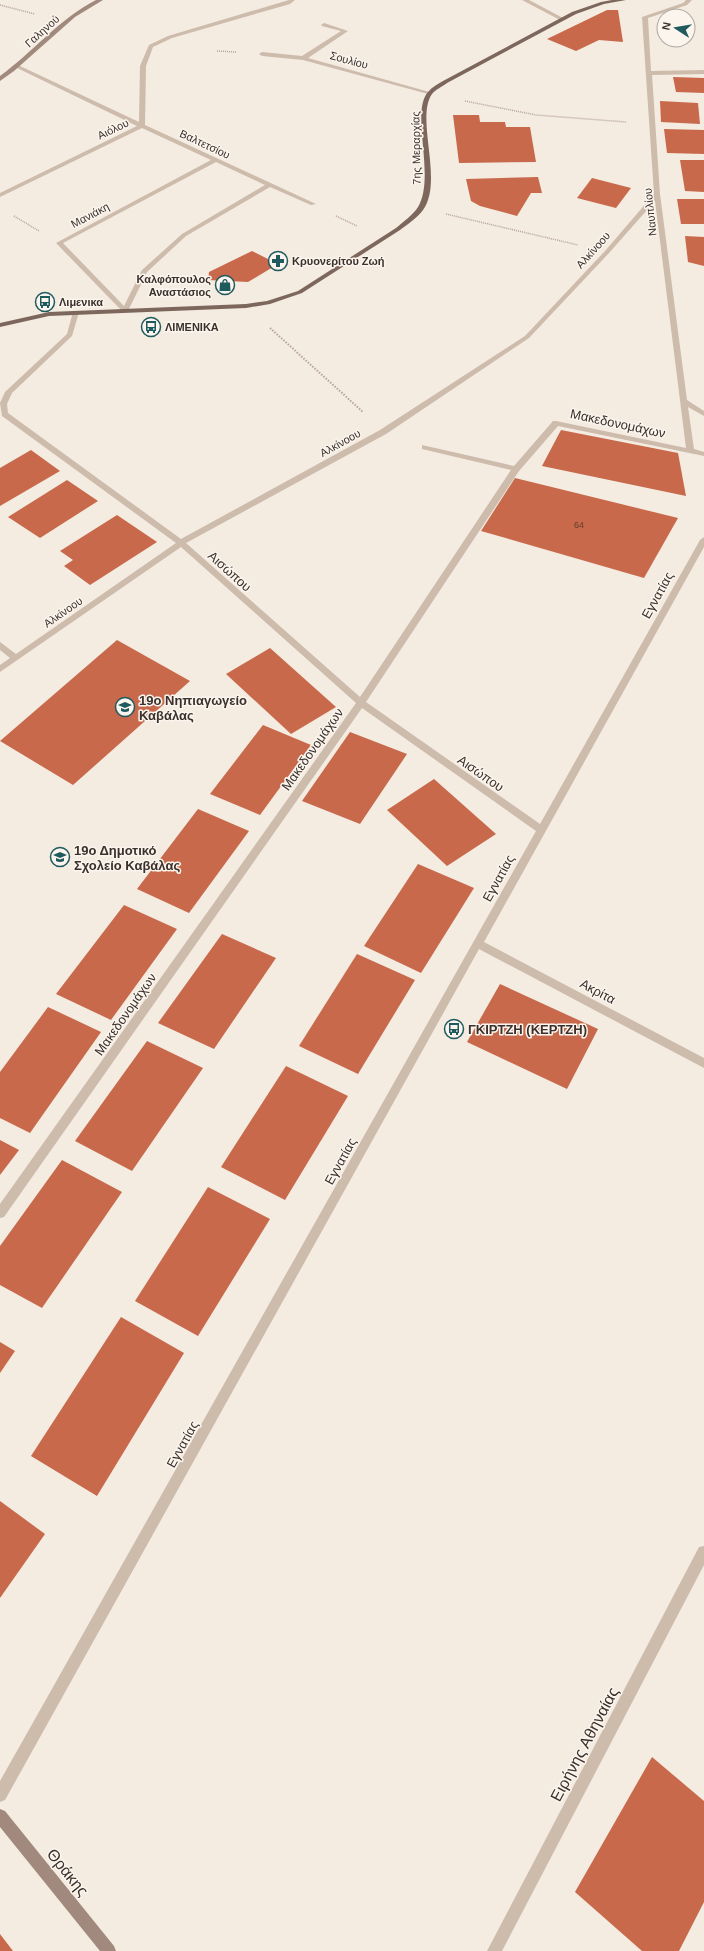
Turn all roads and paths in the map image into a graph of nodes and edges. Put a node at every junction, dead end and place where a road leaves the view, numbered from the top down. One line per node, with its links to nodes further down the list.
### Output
1 (100, 0): 10 (street, Γαληνού)
2 (292, 0): 16 (street, Αιόλου)
3 (525, 0): 6 (street)
4 (623, 0): 6 (main road)
5 (689, 0): 12 (street, Ναυπλίου)
6 (562, 19): 14 (main road)
7 (324, 25): 9 (street)
8 (262, 54): 9 (street, Σουλίου)
9 (303, 58): 14 (street, Σουλίου)
10 (18, 67): 13 (street, Γαληνού); 16 (street, Βαλτετσίου)
11 (704, 72): 12 (street)
12 (649, 73): 15 (street, Ναυπλίου)
13 (0, 79)
14 (430, 93): 15 (path); 22 (main road, 7ης Μεραρχίας)
15 (653, 124): 19 (street, Ναυπλίου)
16 (142, 126): 17 (street, Βαλτετσίου); 20 (street, Αιόλου)
17 (215, 160): 18 (street, Βαλτετσίου); 25 (street, Μανιάκη)
18 (270, 185): 21 (street, Βαλτετσίου); 28 (street)
19 (657, 194): 26 (street, Αλκίνοου); 31 (street, Ναυπλίου)
20 (0, 195)
21 (313, 204): 24 (path)
22 (420, 208): 24 (main road, 7ης Μεραρχίας); 26 (path)
23 (13, 215): 25 (path)
24 (384, 239): 27 (main road, 7ης Μεραρχίας)
25 (59, 243): 28 (street)
26 (607, 252): 33 (street, Αλκίνοου)
27 (246, 306): 28 (main road, 7ης Μεραρχίας); 33 (path)
28 (125, 311): 29 (main road, 7ης Μεραρχίας)
29 (76, 312): 30 (main road, 7ης Μεραρχίας); 39 (street, Αισώπου)
30 (0, 325)
31 (683, 401): 32 (street); 35 (street, Ναυπλίου)
32 (704, 414)
33 (384, 432): 39 (street, Αλκίνοου)
34 (425, 447): 37 (street)
35 (690, 451): 36 (street, Μακεδονομάχων); 37 (street, Μακεδονομάχων)
36 (704, 454)
37 (516, 468): 43 (street, Μακεδονομάχων)
38 (704, 540): 44 (street, Εγνατίας)
39 (181, 543): 41 (street, Αλκίνοου); 43 (street, Αισώπου)
40 (0, 645): 41 (street)
41 (16, 658): 42 (street, Αλκίνοου)
42 (0, 669)
43 (361, 703): 44 (street, Αισώπου); 47 (street, Μακεδονομάχων)
44 (541, 829): 45 (street, Εγνατίας)
45 (478, 944): 46 (street, Ακρίτα); 49 (street, Εγνατίας)
46 (704, 1063)
47 (0, 1214)
48 (704, 1552): 52 (street, Ειρήνης Αθηναίας)
49 (0, 1795)
50 (0, 1816): 51 (street, Θράκης)
51 (109, 1951)
52 (494, 1951)

